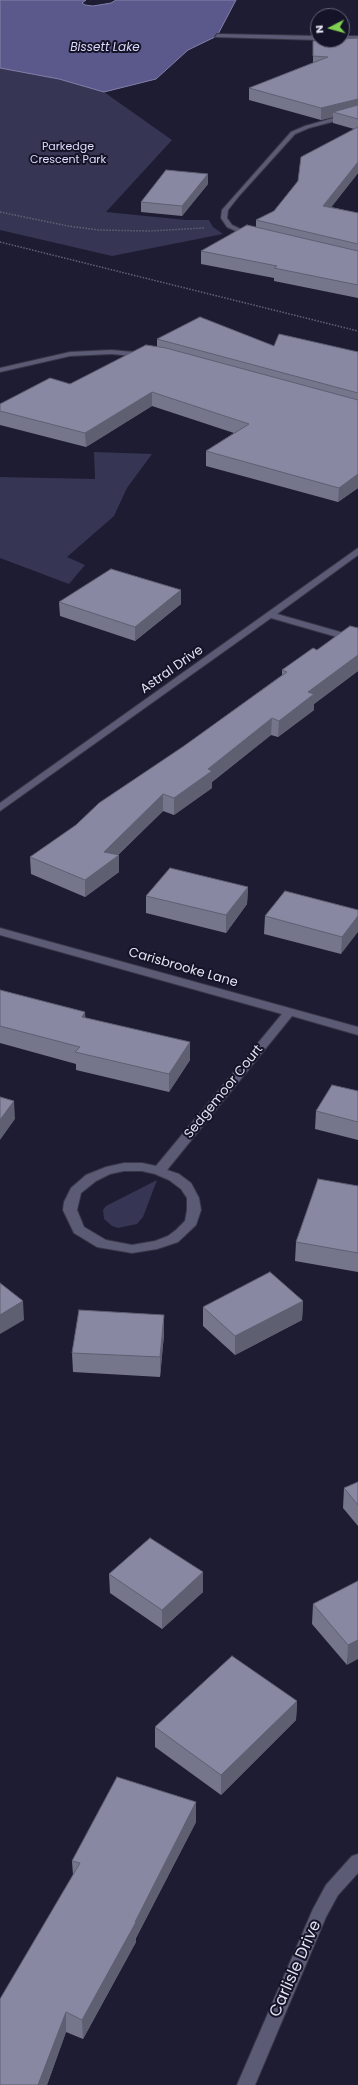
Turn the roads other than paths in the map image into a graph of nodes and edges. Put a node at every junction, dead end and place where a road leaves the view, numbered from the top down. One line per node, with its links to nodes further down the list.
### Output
1 (217, 36): 2 (street)
2 (310, 38)
3 (358, 113): 4 (street)
4 (258, 238)
5 (157, 356): 6 (street)
6 (0, 370)
7 (358, 552): 8 (street, Astral Drive)
8 (272, 614): 9 (street); 10 (street, Astral Drive)
9 (358, 640)
10 (0, 808)
11 (0, 932): 12 (street, Carisbrooke Lane)
12 (289, 1012): 13 (street, Carisbrooke Lane); 14 (street, Sedgemoor Court)
13 (358, 1031)
14 (160, 1171): 14 (street)
15 (358, 1861): 16 (street, Carlisle Drive)
16 (246, 2085)

